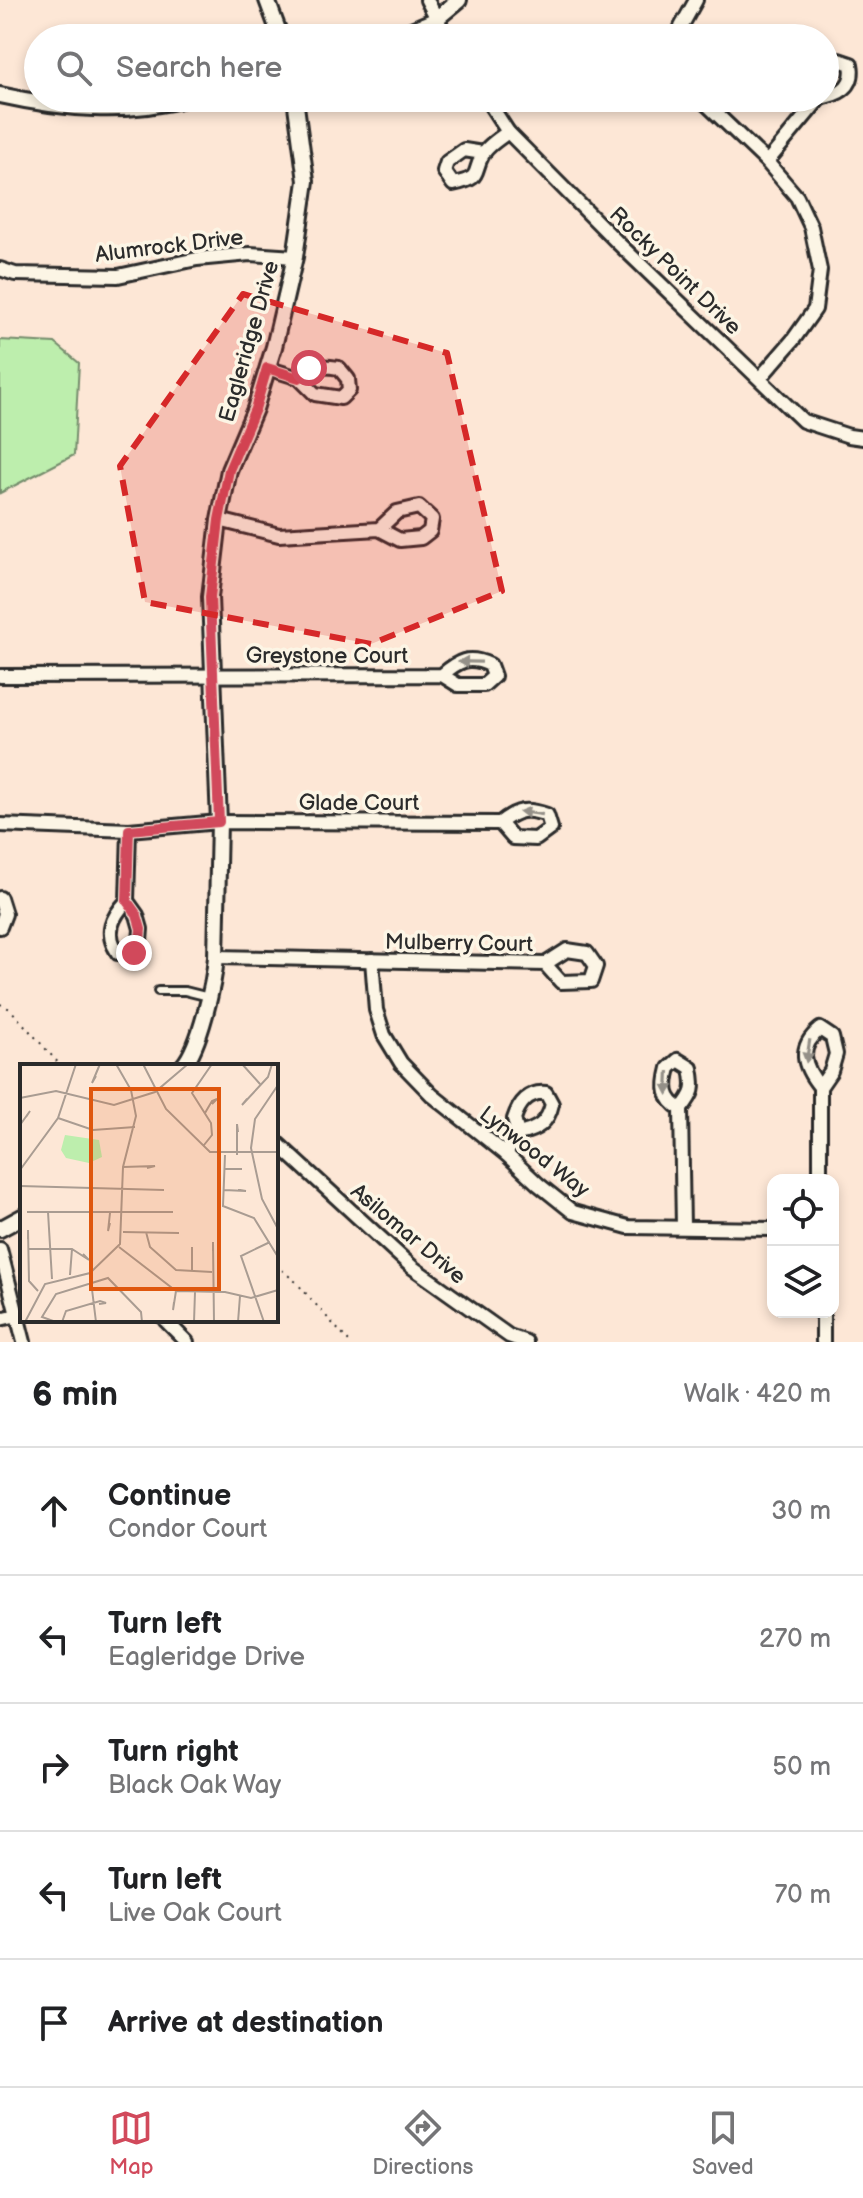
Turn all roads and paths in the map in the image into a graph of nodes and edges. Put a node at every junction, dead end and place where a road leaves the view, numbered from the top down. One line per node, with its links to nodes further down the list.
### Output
1 (267, 0): 6 (street)
2 (427, 0): 5 (street)
3 (459, 0): 5 (street)
4 (696, 0): 9 (street)
5 (435, 20): 7 (street); 8 (street)
6 (276, 24)
7 (426, 24)
8 (438, 24)
9 (683, 24)
10 (839, 60): 11 (street)
11 (839, 92)
12 (0, 95): 13 (street)
13 (24, 100)
14 (297, 112): 21 (street, Eagleridge Drive)
15 (495, 112): 18 (street, Rocky Point Drive)
16 (715, 112): 20 (street)
17 (809, 112): 20 (street)
18 (508, 132): 19 (street); 25 (street, Rocky Point Drive)
19 (483, 153)
20 (767, 162): 25 (street)
21 (295, 257): 22 (street, Alumrock Drive); 23 (street, Eagleridge Drive)
22 (0, 269)
23 (267, 368): 24 (street); 27 (street, Eagleridge Drive)
24 (299, 378)
25 (760, 378): 26 (street, Rocky Point Drive)
26 (863, 438)
27 (219, 520): 28 (street); 29 (street, Eagleridge Drive)
28 (379, 529)
29 (212, 674): 30 (street, Greystone Court); 31 (street, Greystone Court); 32 (street, Eagleridge Drive)
30 (442, 675)
31 (0, 676)
32 (219, 822): 33 (street, Glade Court); 35 (street, Glade Court); 39 (street, Eagleridge Drive)
33 (500, 823)
34 (0, 825): 35 (street, Glade Court)
35 (129, 830): 37 (street)
36 (0, 898): 38 (street)
37 (127, 901)
38 (0, 927)
39 (216, 957): 40 (street, Mulberry Court); 43 (street, Eagleridge Drive)
40 (372, 960): 41 (street, Mulberry Court); 51 (street, Lynwood Way)
41 (545, 964)
42 (158, 991): 43 (lane)
43 (209, 997): 46 (street, Eagleridge Drive)
44 (0, 1004): 45 (path)
45 (59, 1064)
46 (188, 1064)
47 (820, 1087): 52 (street)
48 (681, 1109): 54 (street)
49 (518, 1134): 51 (street)
50 (278, 1144): 67 (street, Asilomar Drive)
51 (506, 1154): 54 (street, Lynwood Way)
52 (820, 1174)
53 (20, 1218): 55 (street)
54 (683, 1227): 56 (street, Lynwood Way)
55 (0, 1229)
56 (767, 1229)
57 (0, 1249): 59 (street)
58 (278, 1267): 66 (path)
59 (20, 1315): 61 (street)
60 (823, 1318): 68 (street)
61 (0, 1319)
62 (21, 1322): 64 (street)
63 (167, 1322): 65 (street)
64 (24, 1342)
65 (187, 1342)
66 (349, 1342)
67 (526, 1342)
68 (823, 1342)

